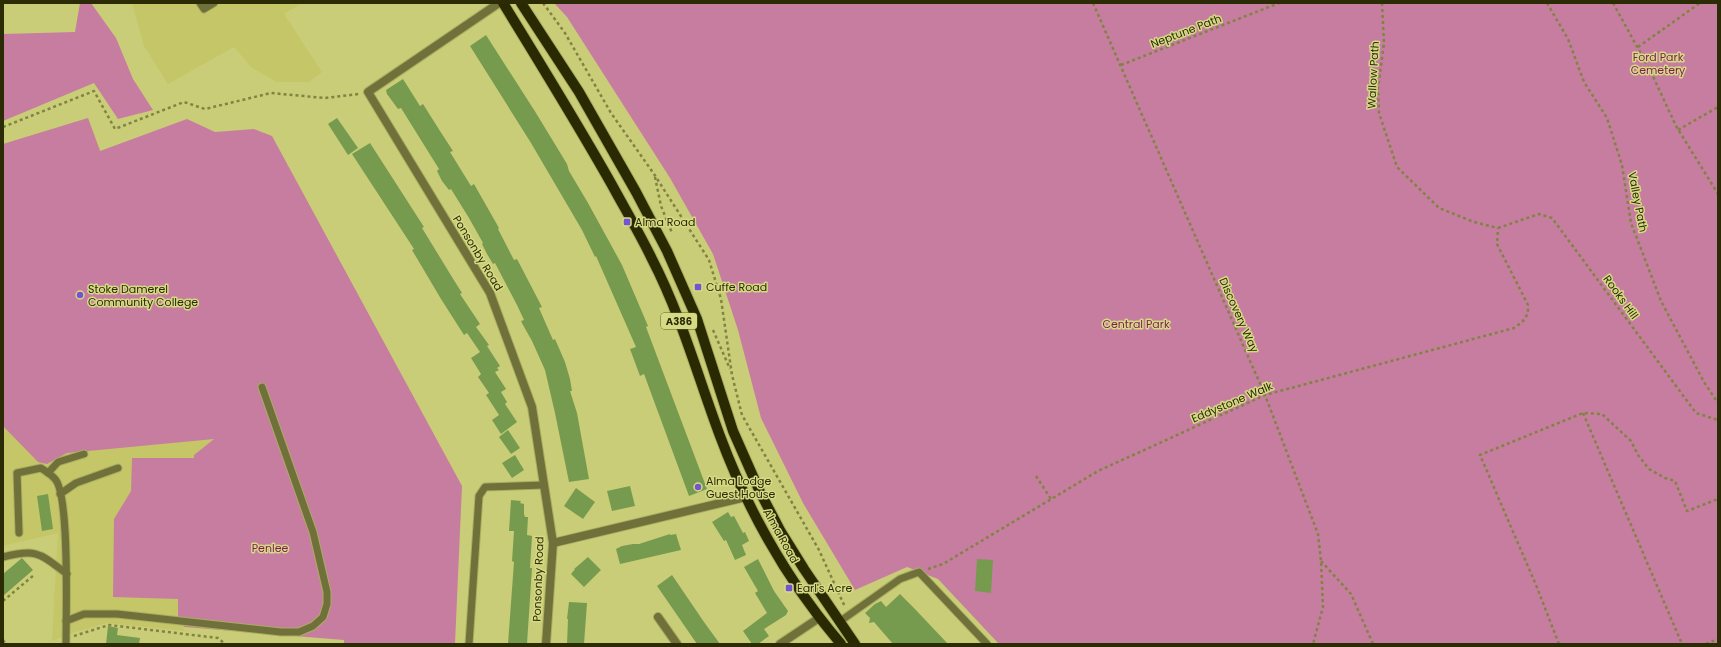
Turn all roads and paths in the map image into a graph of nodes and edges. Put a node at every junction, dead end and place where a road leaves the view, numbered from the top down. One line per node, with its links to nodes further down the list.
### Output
1 (200, 3): 2 (lane)
2 (214, 3)
3 (498, 3): 15 (street)
4 (503, 3): 32 (main road, Alma Road / A386)
5 (521, 3): 47 (main road, Alma Road / A386)
6 (543, 3): 43 (path)
7 (1093, 3): 14 (path, Discovery Way)
8 (1279, 3): 14 (path, Neptune Path)
9 (1382, 3): 20 (path, Wallow Path)
10 (1547, 3): 23 (path, Valley Path)
11 (1613, 3): 13 (path)
12 (1700, 3): 13 (path)
13 (1638, 48): 18 (path)
14 (1121, 65): 22 (path, Discovery Way)
15 (368, 92): 17 (path); 30 (street, Ponsonby Road)
16 (1718, 107): 18 (path)
17 (3, 127)
18 (1678, 130): 19 (path)
19 (1718, 194)
20 (1498, 228): 22 (path, Eddystone Walk); 25 (path, Rooks Hill)
21 (262, 387): 46 (lane)
22 (1265, 395): 33 (path, Eddystone Walk); 38 (path, Discovery Way)
23 (1718, 403)
24 (1583, 413): 34 (path); 62 (path); 63 (path)
25 (1718, 420)
26 (84, 454): 28 (lane)
27 (118, 468): 31 (lane)
28 (48, 473): 31 (lane); 35 (lane)
29 (1036, 476): 33 (path)
30 (544, 486): 36 (street, Ponsonby Road); 53 (lane)
31 (60, 494): 40 (lane)
32 (746, 497): 36 (street); 45 (main road, Alma Road / A386)
33 (1051, 499): 39 (path, Eddystone Walk)
34 (1718, 499)
35 (19, 533)
36 (553, 543): 54 (street, Ponsonby Road)
37 (3, 557): 40 (lane)
38 (1322, 561): 60 (path, Discovery Way); 61 (path)
39 (919, 572): 43 (lane); 59 (lane)
40 (67, 574): 46 (lane)
41 (34, 575): 42 (path)
42 (3, 601)
43 (849, 615): 47 (lane)
44 (658, 617): 55 (street)
45 (819, 618): 56 (street); 57 (main road, Alma Road / A386)
46 (66, 621): 50 (lane)
47 (839, 622): 58 (main road, Alma Road / A386)
48 (1718, 639): 64 (path)
49 (3, 640): 51 (path)
50 (66, 641): 52 (path)
51 (6, 644)
52 (225, 644)
53 (469, 644)
54 (546, 644)
55 (677, 644)
56 (780, 644)
57 (840, 644)
58 (855, 644)
59 (987, 644)
60 (1313, 644)
61 (1373, 644)
62 (1559, 644)
63 (1682, 644)
64 (1706, 644)

